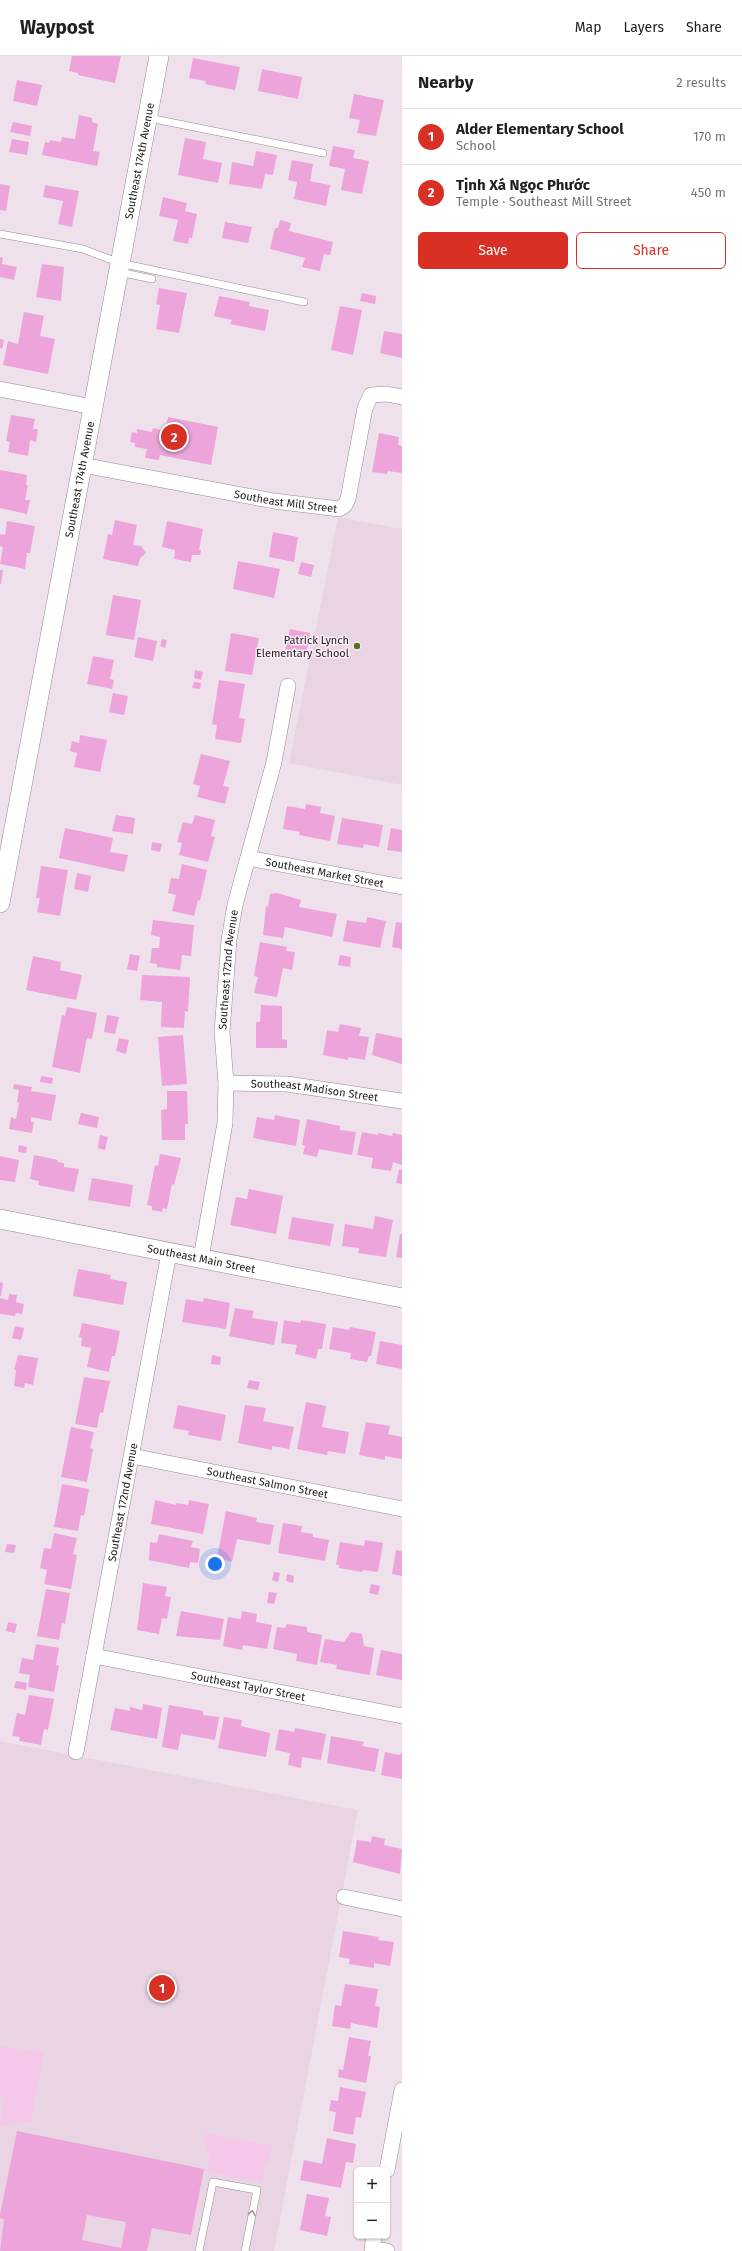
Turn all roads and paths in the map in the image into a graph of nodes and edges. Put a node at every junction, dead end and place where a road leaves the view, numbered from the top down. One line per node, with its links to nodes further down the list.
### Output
1 (159, 56): 2 (street, Southeast 174th Avenue)
2 (148, 118): 3 (lane); 5 (street, Southeast 174th Avenue)
3 (323, 153)
4 (0, 234): 5 (lane)
5 (119, 268): 6 (lane); 7 (lane); 10 (street, Southeast 174th Avenue)
6 (152, 279)
7 (304, 302)
8 (0, 389): 10 (street)
9 (402, 397): 11 (street, Southeast Mill Street)
10 (93, 407): 11 (street, Southeast 174th Avenue)
11 (82, 465): 15 (street, Southeast 174th Avenue)
12 (288, 686): 13 (street, Southeast 172nd Avenue)
13 (248, 858): 14 (street, Southeast Market Street); 16 (street, Southeast 172nd Avenue)
14 (402, 887)
15 (0, 903)
16 (226, 1083): 17 (street, Southeast Madison Street); 20 (street, Southeast 172nd Avenue)
17 (402, 1101)
18 (0, 1219): 19 (street, Southeast Main Street)
19 (169, 1253): 20 (street, Southeast Main Street); 22 (street, Southeast 172nd Avenue)
20 (201, 1258): 21 (street, Southeast Main Street)
21 (402, 1298)
22 (132, 1456): 23 (street, Southeast Salmon Street); 24 (street, Southeast 172nd Avenue)
23 (402, 1509)
24 (94, 1656): 25 (street, Southeast Taylor Street); 26 (street, Southeast 172nd Avenue)
25 (402, 1716)
26 (76, 1752)
27 (344, 1897): 28 (street)
28 (402, 1908)
29 (402, 2090): 30 (street)
30 (388, 2167)
31 (374, 2239): 34 (street)
32 (200, 2251): 33 (lane, one-way to 32)
33 (245, 2251)
34 (387, 2251)

